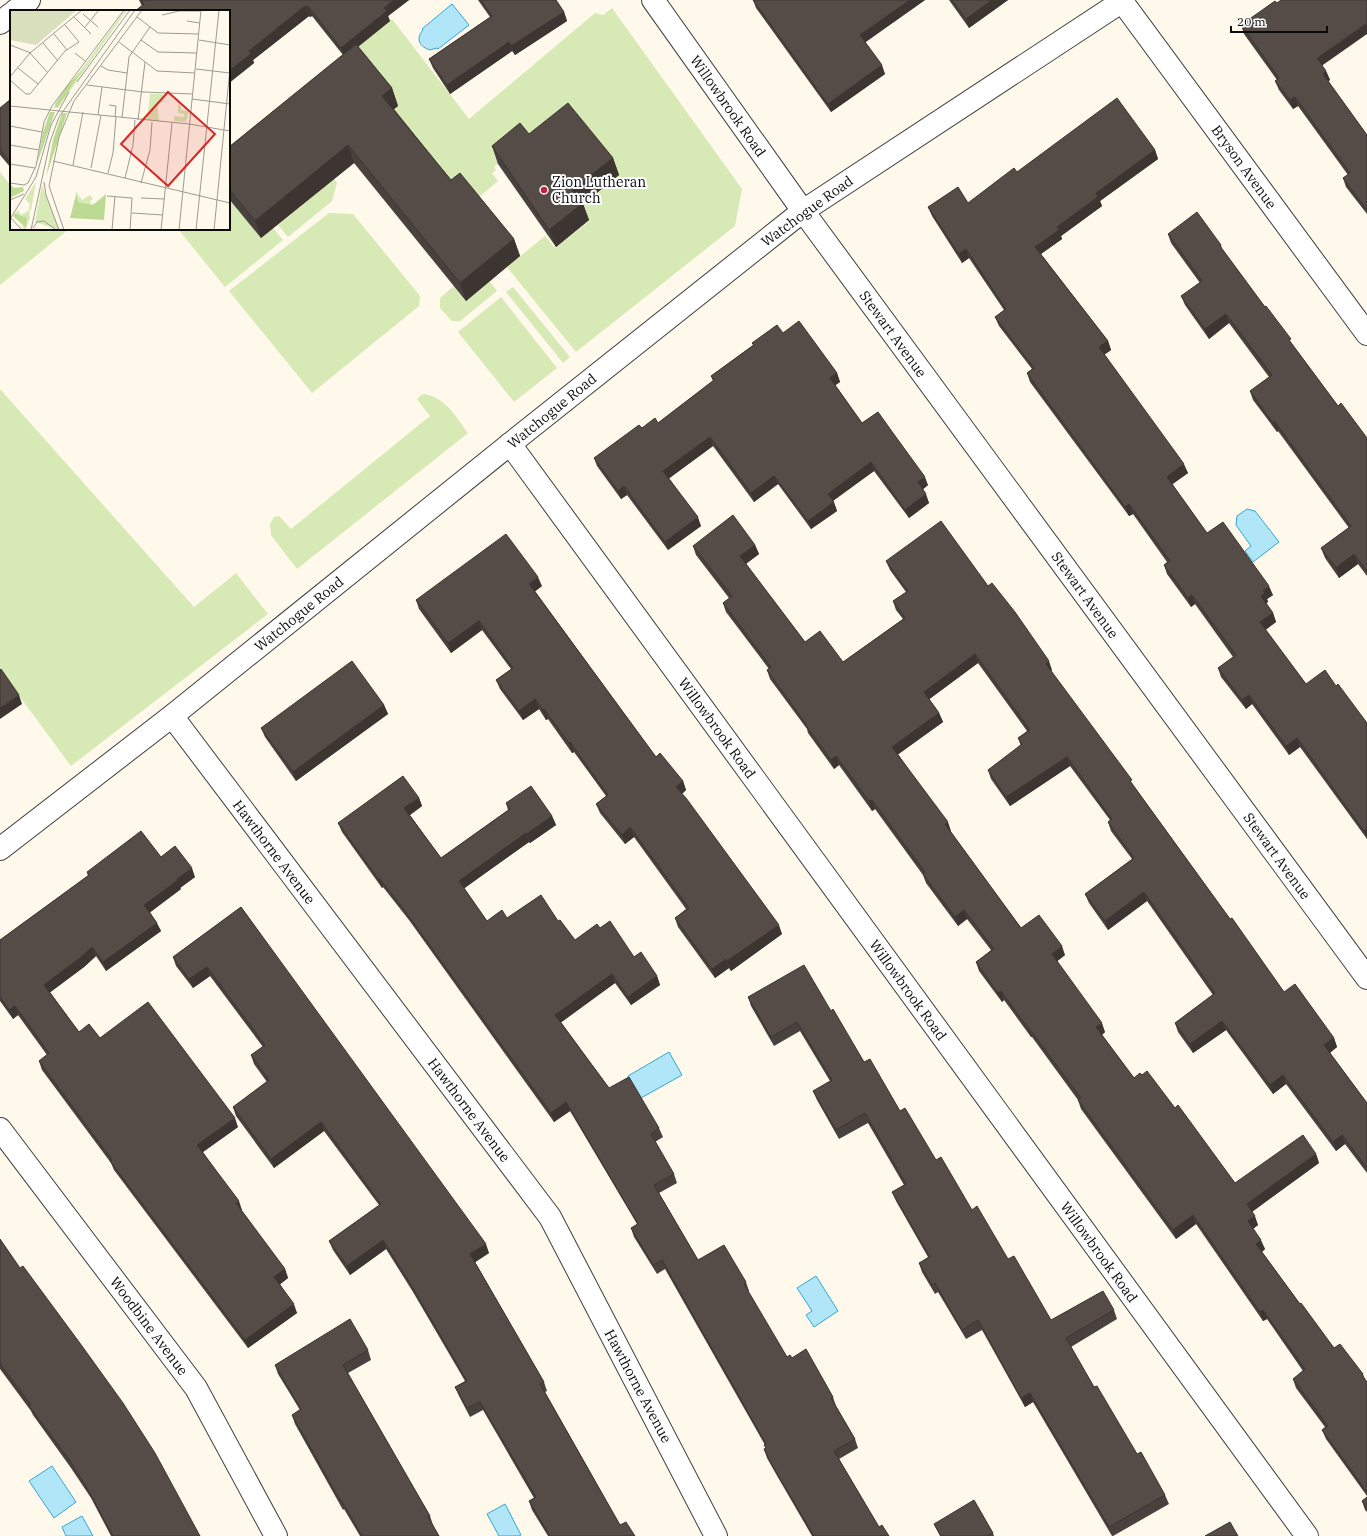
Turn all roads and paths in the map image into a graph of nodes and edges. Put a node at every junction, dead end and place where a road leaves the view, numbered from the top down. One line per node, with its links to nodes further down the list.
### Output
1 (29, 0): 4 (street)
2 (653, 0): 7 (street, Willowbrook Road)
3 (1122, 0): 7 (street, Watchogue Road); 8 (street, Bryson Avenue)
4 (16, 10)
5 (10, 15): 6 (street)
6 (0, 23)
7 (803, 211): 9 (street, Watchogue Road); 12 (street, Stewart Avenue)
8 (1367, 334)
9 (510, 444): 10 (street, Watchogue Road); 16 (street, Willowbrook Road)
10 (172, 716): 11 (street, Watchogue Road); 15 (street, Hawthorne Avenue)
11 (0, 849)
12 (1367, 978)
13 (0, 1129): 14 (street, Woodbine Avenue)
14 (276, 1536)
15 (716, 1536)
16 (1307, 1536)

